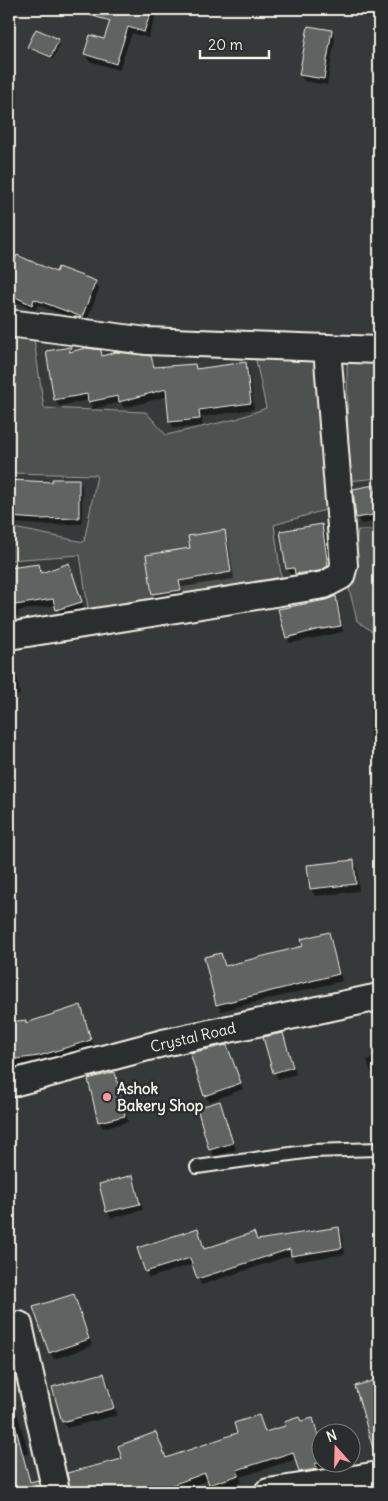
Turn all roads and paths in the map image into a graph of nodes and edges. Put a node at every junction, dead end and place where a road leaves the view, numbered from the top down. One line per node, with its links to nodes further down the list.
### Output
1 (9, 323): 2 (street)
2 (327, 348): 3 (street); 4 (street)
3 (379, 350)
4 (9, 636)
5 (379, 997): 6 (street, Crystal Road)
6 (9, 1084)
7 (379, 1149): 8 (lane)
8 (197, 1167)
9 (19, 1325): 11 (street)
10 (379, 1475): 12 (street)
11 (56, 1492)
12 (268, 1492)

